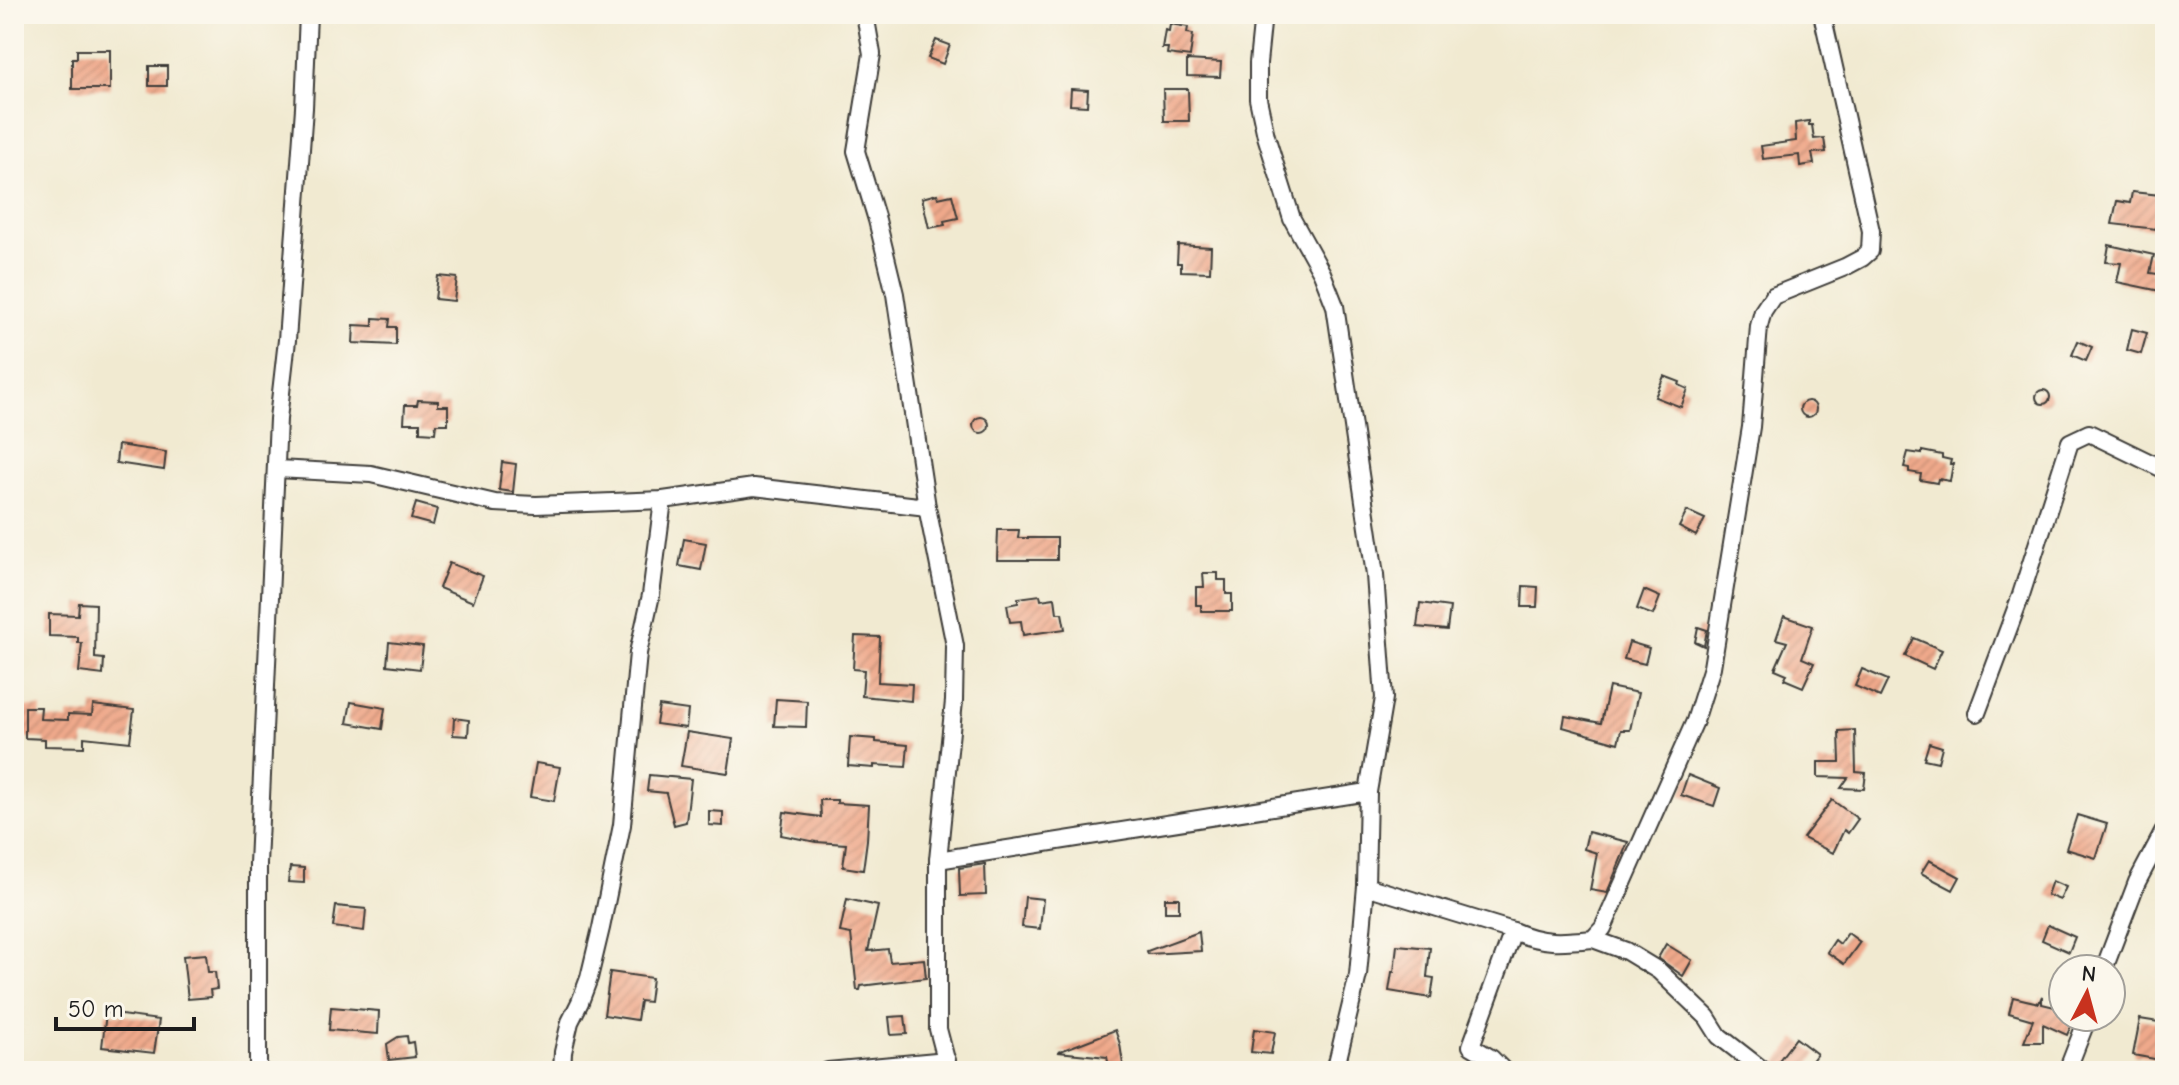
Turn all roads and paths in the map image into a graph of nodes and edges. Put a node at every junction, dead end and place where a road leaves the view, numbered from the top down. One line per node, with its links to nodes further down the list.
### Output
1 (308, 14): 5 (street)
2 (865, 14): 8 (street)
3 (1263, 14): 10 (street)
4 (1822, 14): 15 (street)
5 (277, 469): 7 (street); 19 (street)
6 (2165, 470): 9 (street)
7 (663, 500): 8 (street); 20 (street)
8 (927, 507): 12 (street)
9 (1977, 713)
10 (1368, 792): 12 (street); 13 (street)
11 (2165, 829): 16 (street)
12 (938, 860): 18 (street)
13 (1366, 886): 14 (street); 22 (street)
14 (1513, 931): 15 (street); 23 (street)
15 (1593, 939): 24 (street)
16 (2110, 953)
17 (2082, 1033): 25 (street)
18 (948, 1066): 21 (street)
19 (258, 1071)
20 (562, 1071)
21 (828, 1071)
22 (1335, 1071)
23 (1504, 1071)
24 (1764, 1071)
25 (2067, 1071)

